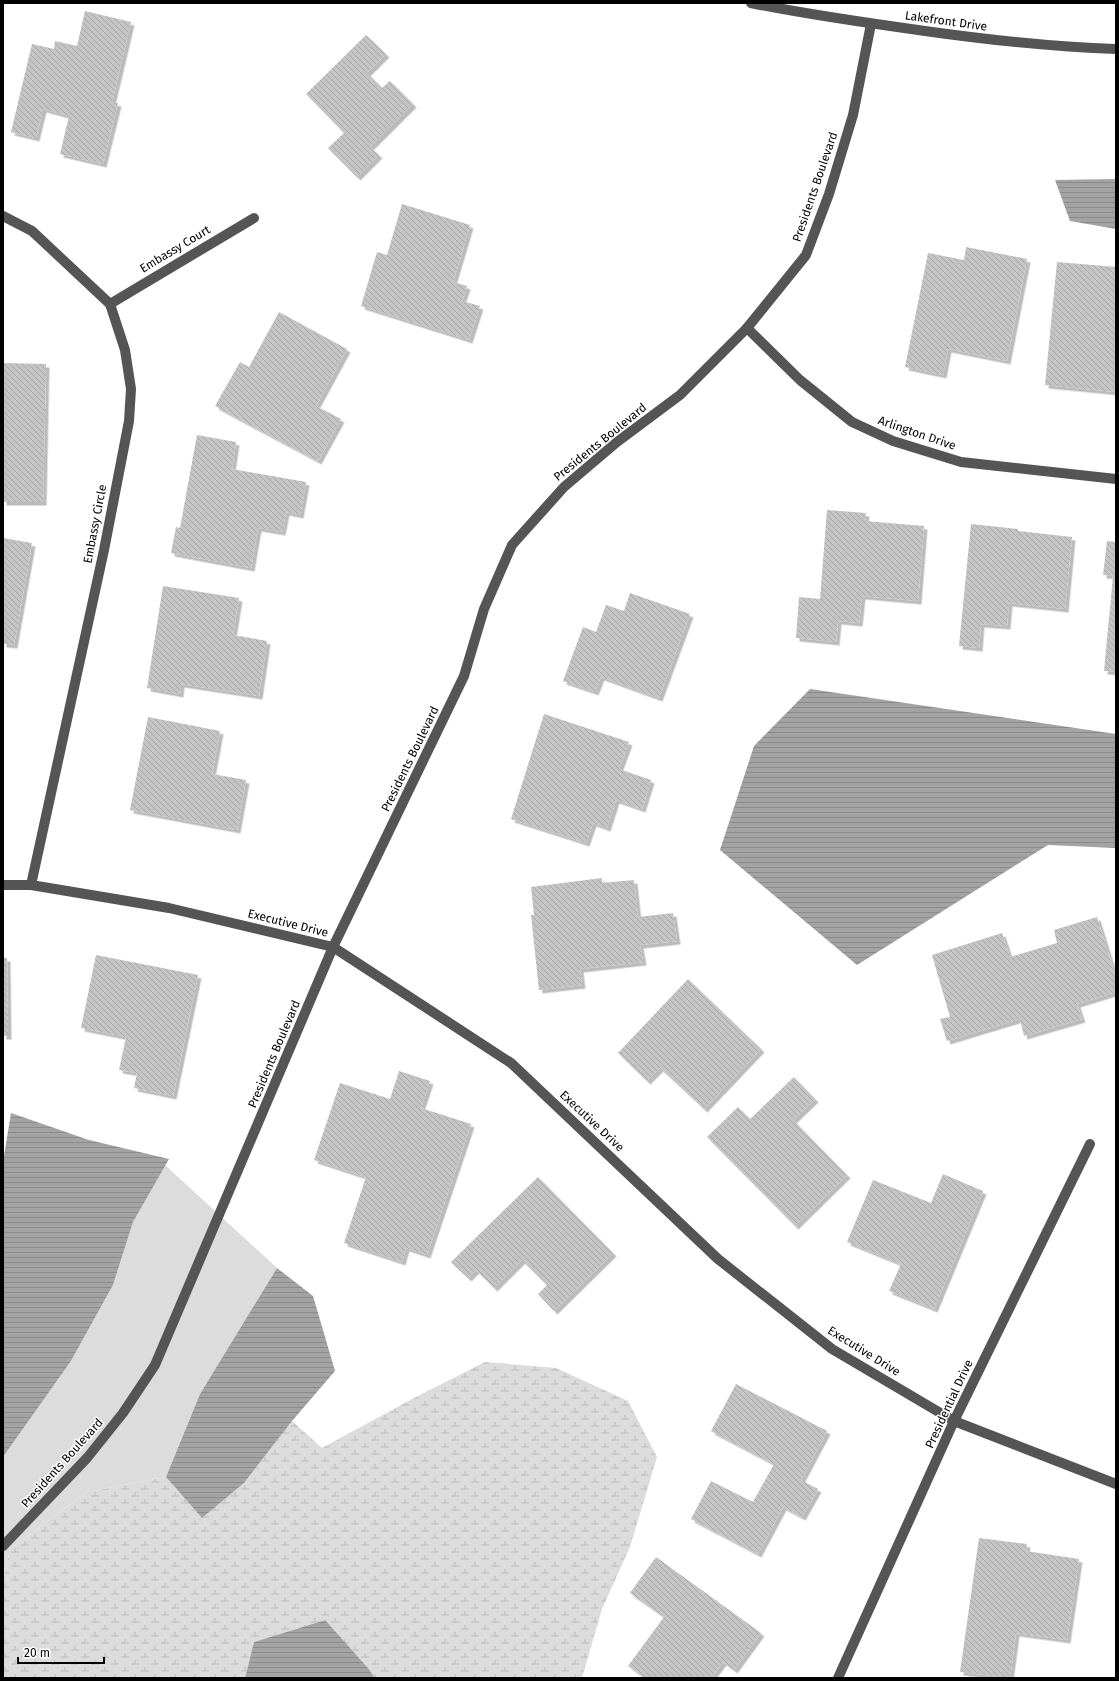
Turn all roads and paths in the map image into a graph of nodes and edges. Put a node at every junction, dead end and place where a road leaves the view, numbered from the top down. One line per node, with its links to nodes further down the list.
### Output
1 (751, 3): 2 (street, Lakefront Drive)
2 (871, 24): 3 (street, Lakefront Drive); 7 (street, Presidents Boulevard)
3 (1116, 49)
4 (3, 216): 6 (street, Embassy Circle)
5 (254, 218): 6 (street, Embassy Court)
6 (110, 304): 10 (street, Embassy Circle)
7 (747, 328): 8 (street, Arlington Drive); 11 (street, Presidents Boulevard)
8 (1116, 479)
9 (3, 885): 10 (street, Executive Drive)
10 (31, 885): 11 (street, Executive Drive)
11 (333, 947): 13 (street, Executive Drive); 15 (street, Presidents Boulevard)
12 (1090, 1144): 13 (street, Presidential Drive)
13 (954, 1421): 14 (street, Executive Drive); 16 (street, Presidential Drive)
14 (1116, 1484)
15 (3, 1546)
16 (838, 1678)

